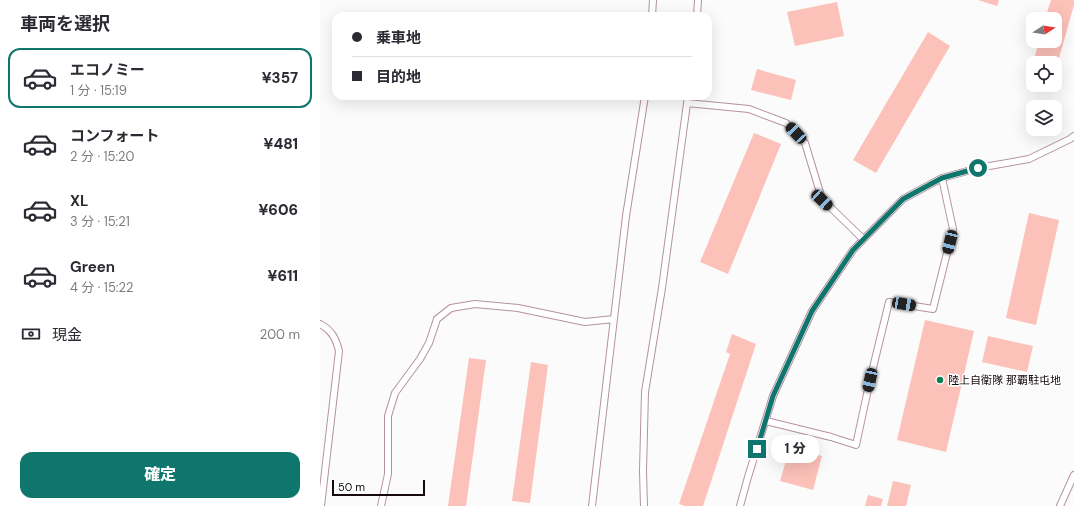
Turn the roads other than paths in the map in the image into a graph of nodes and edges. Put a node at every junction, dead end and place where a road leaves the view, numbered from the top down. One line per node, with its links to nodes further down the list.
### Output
1 (654, 0): 3 (lane)
2 (698, 0): 4 (lane)
3 (652, 12)
4 (697, 12)
5 (644, 100): 11 (lane)
6 (688, 100): 18 (lane)
7 (694, 100): 10 (lane)
8 (1074, 136): 9 (lane)
9 (942, 178): 10 (lane); 13 (lane)
10 (863, 239): 13 (lane)
11 (614, 319): 16 (lane); 17 (lane)
12 (320, 324): 15 (lane)
13 (766, 421): 19 (lane)
14 (1074, 475): 20 (lane)
15 (321, 506)
16 (381, 506)
17 (592, 506)
18 (644, 506)
19 (740, 506)
20 (1060, 506)

